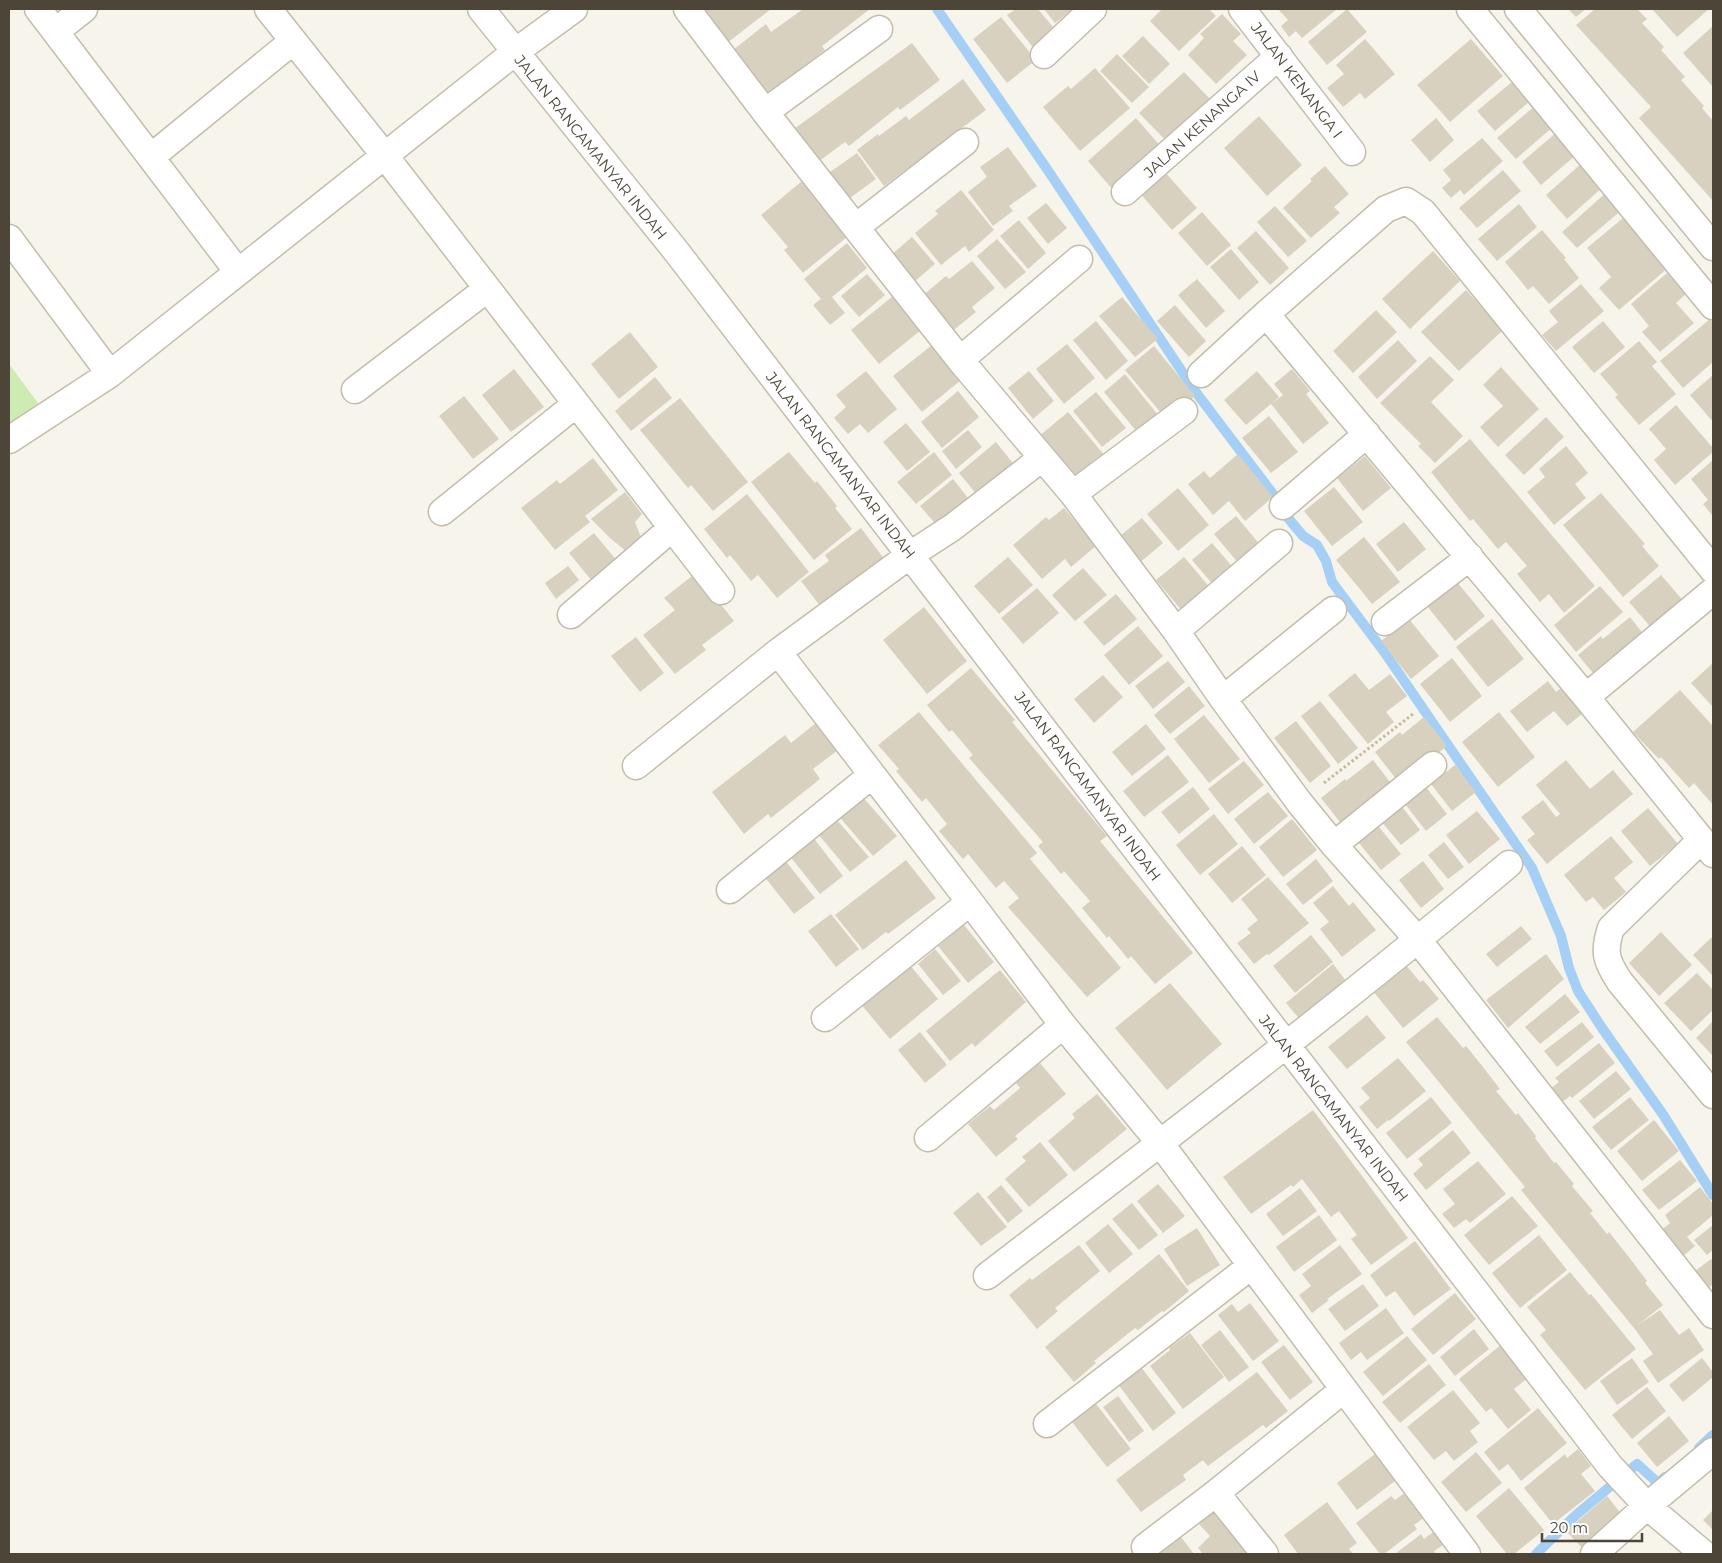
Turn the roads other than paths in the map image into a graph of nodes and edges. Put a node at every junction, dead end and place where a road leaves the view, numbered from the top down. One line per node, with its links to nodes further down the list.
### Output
1 (38, 9): 12 (street)
2 (84, 9): 12 (street)
3 (268, 9): 13 (street)
4 (481, 9): 14 (street, JALAN RANCAMANYAR INDAH)
5 (574, 9): 14 (street)
6 (687, 9): 17 (street)
7 (1093, 9): 15 (street)
8 (1242, 9): 16 (street, JALAN KENANGA I)
9 (1470, 9): 29 (street)
10 (1518, 9): 25 (street)
11 (879, 28): 17 (street)
12 (56, 31): 21 (street)
13 (293, 41): 20 (street); 21 (street)
14 (515, 52): 20 (street); 45 (street, JALAN RANCAMANYAR INDAH)
15 (1044, 55)
16 (1279, 56): 19 (street, JALAN KENANGA I); 22 (street, JALAN KENANGA IV)
17 (765, 112): 23 (street)
18 (965, 142): 23 (street)
19 (1352, 152)
20 (384, 156): 27 (street); 28 (street)
21 (151, 157): 27 (street)
22 (1125, 192)
23 (856, 227): 31 (street)
24 (9, 238): 32 (street)
25 (1713, 247)
26 (1079, 259): 31 (street)
27 (238, 272): 32 (street)
28 (487, 289): 34 (street); 35 (street)
29 (1713, 306)
30 (1266, 314): 33 (street); 37 (street); 47 (street)
31 (960, 360): 39 (street)
32 (110, 374): 38 (street)
33 (1201, 374)
34 (355, 390)
35 (576, 404): 42 (street); 43 (street)
36 (1184, 411): 40 (street)
37 (1367, 434): 41 (street); 46 (street)
38 (9, 440)
39 (1042, 458): 40 (street); 45 (street)
40 (1073, 494): 53 (street)
41 (1283, 506)
42 (442, 512)
43 (672, 528): 48 (street); 51 (street)
44 (1279, 544): 53 (street)
45 (910, 555): 54 (street); 68 (street, JALAN RANCAMANYAR INDAH)
46 (1470, 556): 52 (street); 55 (street)
47 (1713, 570)
48 (722, 591)
49 (1713, 591): 55 (street)
50 (1333, 610): 56 (street)
51 (571, 615)
52 (1385, 622)
53 (1176, 631): 56 (street)
54 (778, 652): 58 (street); 59 (street)
55 (1586, 697): 61 (street)
56 (1223, 699): 60 (street)
57 (1433, 765): 60 (street)
58 (636, 766)
59 (872, 775): 63 (street); 64 (street)
60 (1334, 844): 65 (street)
61 (1707, 847): 69 (street)
62 (1509, 864): 65 (street)
63 (730, 890)
64 (970, 902): 66 (street); 67 (street)
65 (1418, 940): 68 (street); 74 (street)
66 (825, 1018)
67 (1063, 1025): 70 (street); 71 (street)
68 (1286, 1045): 71 (street); 79 (street, JALAN RANCAMANYAR INDAH)
69 (1713, 1095)
70 (928, 1138)
71 (1160, 1143): 72 (street); 73 (street)
72 (1251, 1266): 75 (street); 76 (street)
73 (987, 1276)
74 (1713, 1315)
75 (1343, 1390): 78 (street); 82 (street)
76 (1047, 1424)
77 (1713, 1451): 79 (street)
78 (1216, 1493): 80 (street); 81 (street)
79 (1647, 1506): 83 (street); 84 (street, JALAN RANCAMANYAR INDAH)
80 (1145, 1547)
81 (1265, 1554)
82 (1467, 1554)
83 (1594, 1554)
84 (1704, 1554)

